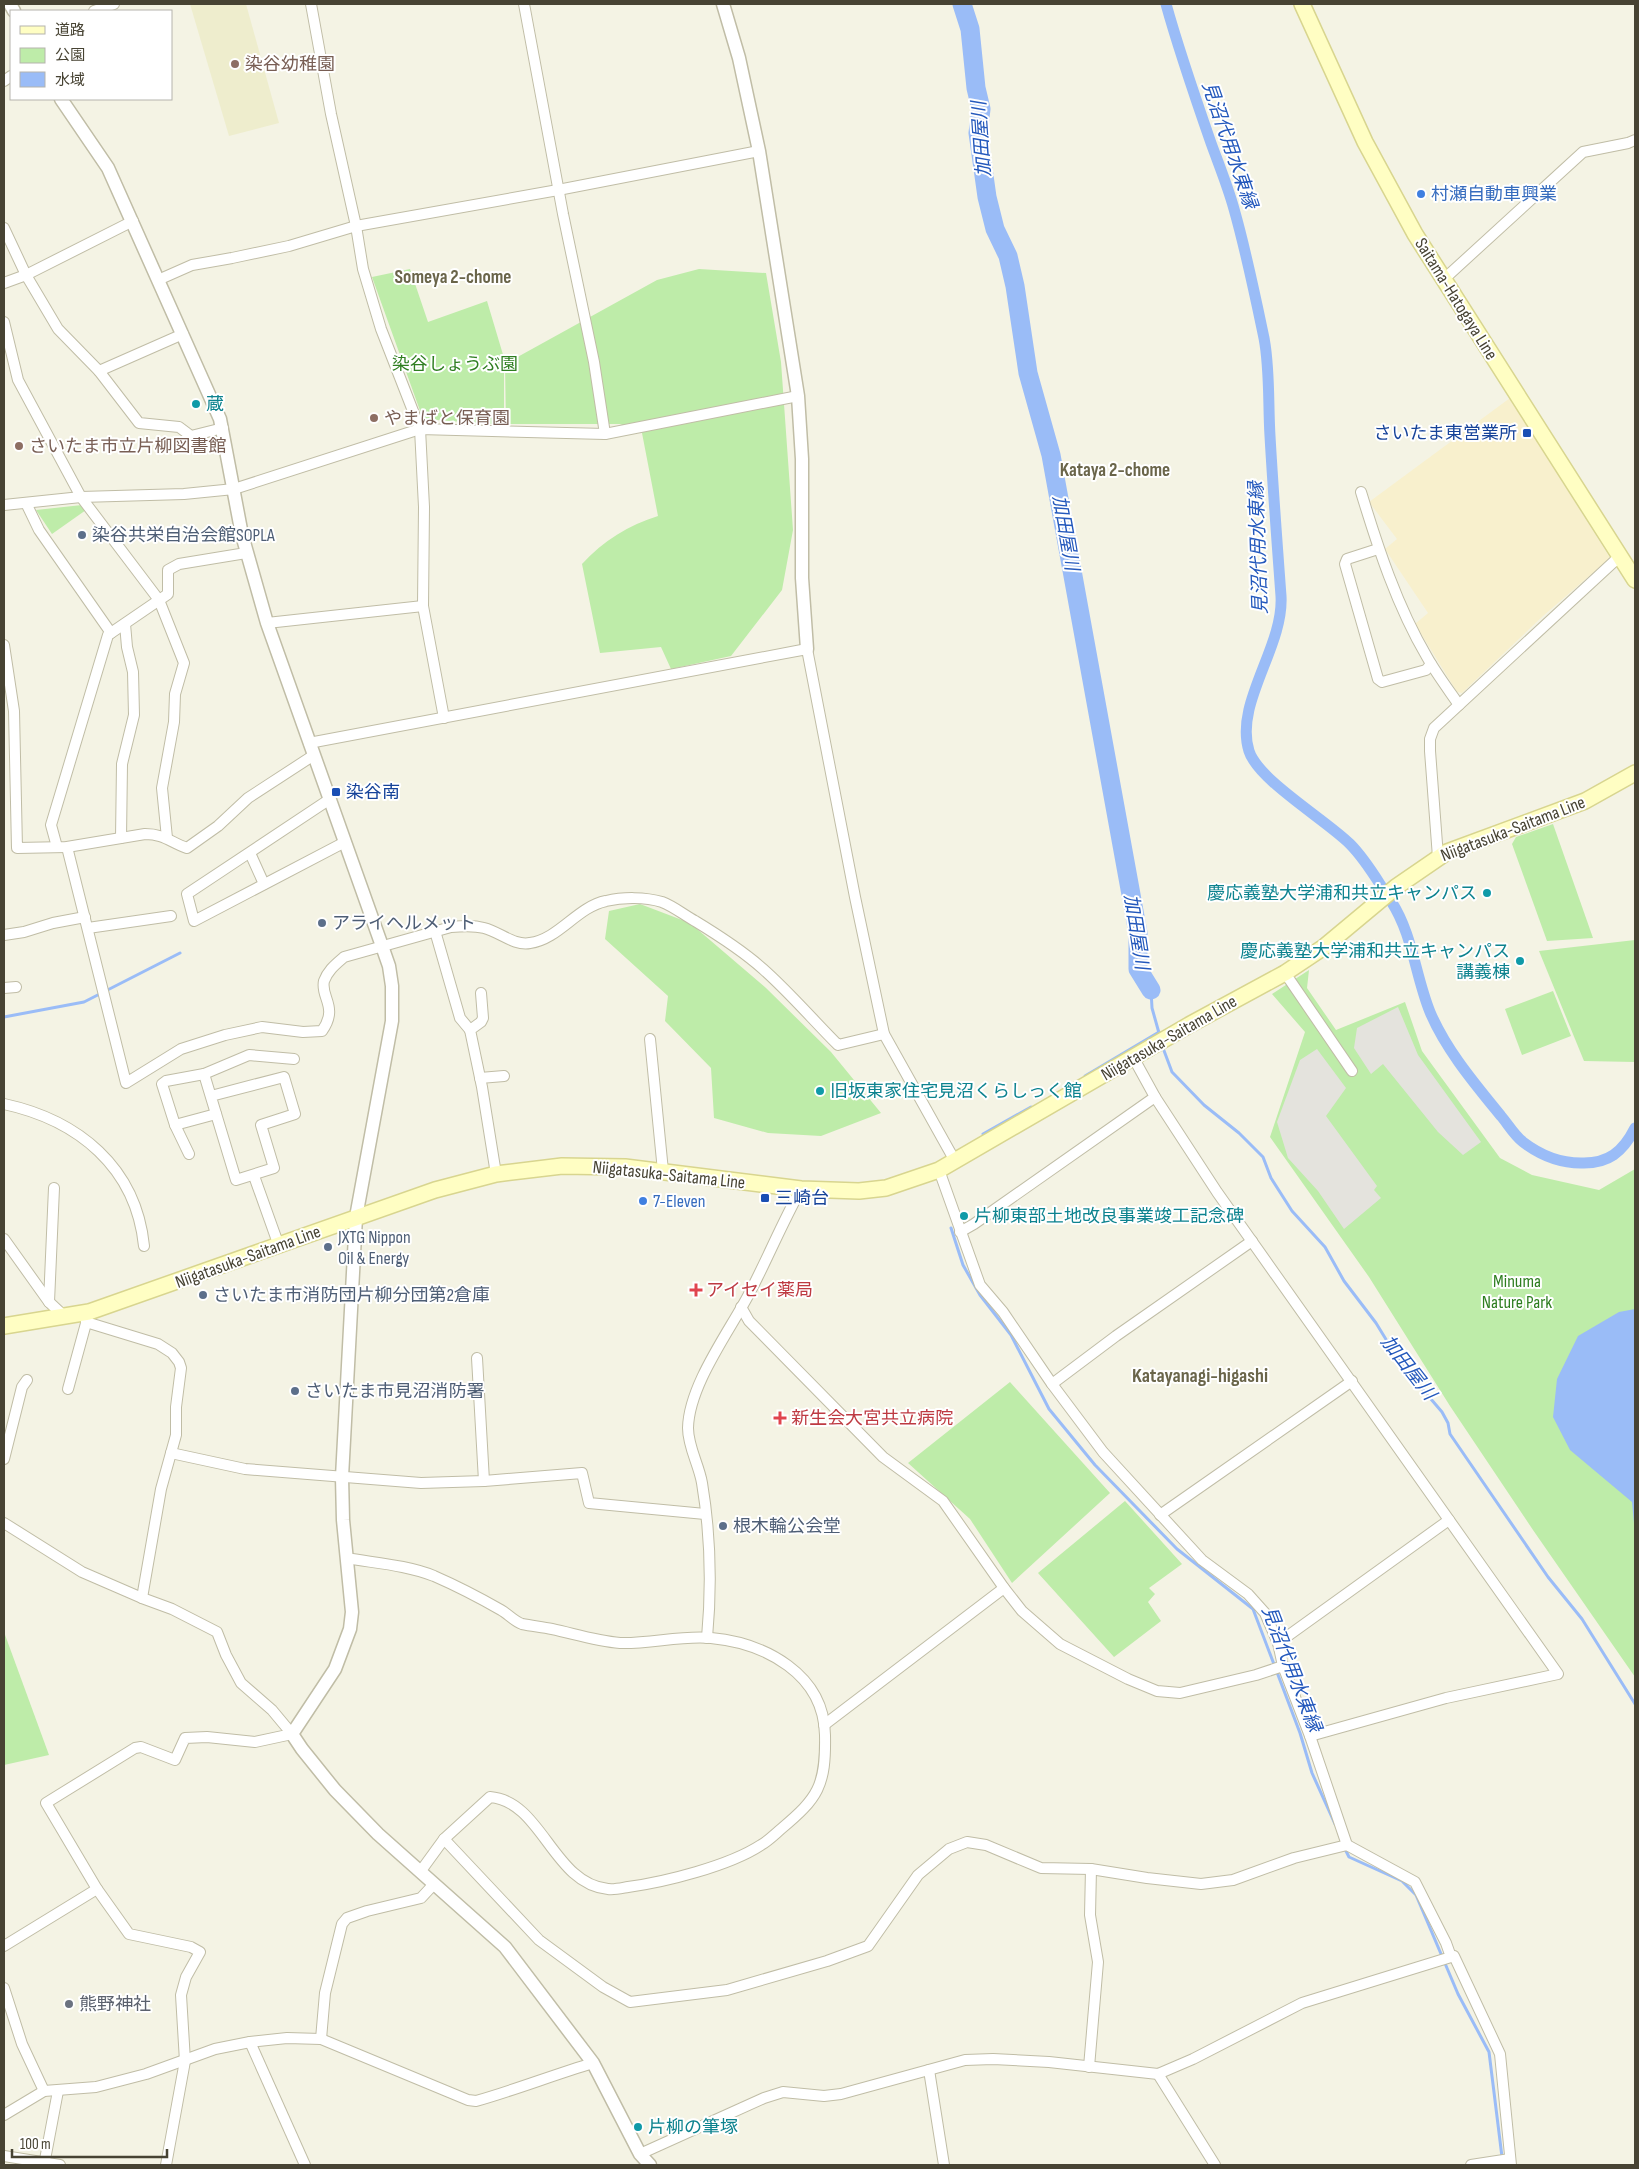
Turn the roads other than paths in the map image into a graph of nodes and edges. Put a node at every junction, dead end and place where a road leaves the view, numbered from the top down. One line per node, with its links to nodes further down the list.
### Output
1 (114, 4): 6 (street)
2 (311, 4): 12 (street)
3 (524, 4): 10 (street)
4 (723, 4): 9 (street)
5 (1302, 4): 16 (main road, Saitama-Hatogaya Line)
6 (97, 10)
7 (62, 100): 11 (street)
8 (1635, 140): 16 (street)
9 (759, 151): 10 (street); 21 (street)
10 (558, 190): 12 (street); 24 (street)
11 (133, 222): 14 (street); 15 (street)
12 (356, 226): 15 (street); 23 (street)
13 (4, 228): 14 (street)
14 (26, 275): 17 (street); 20 (street)
15 (158, 280): 19 (street)
16 (1443, 280): 32 (main road, Saitama-Hatogaya Line)
17 (4, 283)
18 (4, 322): 27 (street)
19 (183, 334): 20 (street); 22 (street)
20 (99, 371): 22 (street)
21 (798, 396): 24 (street); 40 (street)
22 (223, 428): 25 (street)
23 (420, 429): 24 (street); 25 (street); 35 (street)
24 (605, 434)
25 (234, 490): 27 (street); 31 (street)
26 (1360, 492): 30 (street)
27 (81, 497): 28 (street); 34 (street)
28 (26, 503): 29 (street); 38 (street)
29 (4, 505)
30 (1378, 549): 42 (street); 42 (street)
31 (246, 553): 34 (street); 36 (street)
32 (1620, 556): 33 (main road, Saitama-Hatogaya Line); 43 (street)
33 (1635, 580)
34 (159, 600): 37 (street); 49 (street)
35 (423, 606): 36 (street); 44 (street)
36 (267, 623): 45 (street)
37 (125, 624): 38 (street); 48 (street)
38 (111, 633): 51 (street)
39 (4, 644): 41 (street)
40 (808, 649): 44 (street); 66 (street)
41 (5, 658): 51 (street)
42 (1431, 664): 43 (street)
43 (1459, 705): 53 (street)
44 (444, 718): 45 (street)
45 (312, 749): 47 (street); 49 (street)
46 (1635, 773): 53 (main road, Niigatasuka-Saitama Line)
47 (330, 799): 50 (street); 52 (street)
48 (121, 838): 49 (street); 51 (street)
49 (166, 838)
50 (345, 842): 54 (street); 60 (street)
51 (62, 847): 56 (street)
52 (250, 853): 54 (street); 54 (street)
53 (1438, 857): 61 (main road, Niigatasuka-Saitama Line)
54 (264, 884)
55 (171, 916): 57 (street)
56 (85, 917): 57 (street); 59 (street)
57 (88, 928): 60 (street)
58 (435, 931): 60 (street); 65 (street); 66 (street)
59 (4, 935)
60 (382, 946): 87 (street)
61 (1285, 973): 68 (main road, Niigatasuka-Saitama Line); 70 (street)
62 (4, 988): 63 (street)
63 (16, 988)
64 (481, 993): 65 (street)
65 (470, 1030): 73 (street)
66 (884, 1034): 80 (street)
67 (650, 1039): 82 (street)
68 (1134, 1057): 75 (street); 80 (main road, Niigatasuka-Saitama Line)
69 (294, 1059): 71 (street)
70 (1352, 1071)
71 (204, 1074): 74 (street); 78 (street)
72 (504, 1076): 73 (street)
73 (480, 1078): 83 (street)
74 (210, 1096): 77 (street); 84 (street)
75 (1155, 1097): 88 (street); 90 (street)
76 (4, 1104): 91 (street)
77 (216, 1114): 78 (street); 84 (street)
78 (175, 1125): 79 (street)
79 (189, 1154)
80 (955, 1161): 81 (main road, Niigatasuka-Saitama Line)
81 (939, 1170): 86 (main road, Niigatasuka-Saitama Line); 88 (street)
82 (663, 1171): 83 (main road, Niigatasuka-Saitama Line); 86 (main road, Niigatasuka-Saitama Line)
83 (496, 1174): 87 (main road, Niigatasuka-Saitama Line)
84 (254, 1176): 92 (street)
85 (54, 1188): 93 (street)
86 (801, 1189): 94 (street)
87 (356, 1217): 92 (main road, Niigatasuka-Saitama Line); 105 (street)
88 (960, 1232): 101 (street)
89 (4, 1239): 93 (street)
90 (1252, 1241): 100 (street); 101 (street)
91 (144, 1246)
92 (279, 1246): 96 (main road, Niigatasuka-Saitama Line)
93 (49, 1302): 95 (street)
94 (741, 1307): 107 (street); 112 (street)
95 (64, 1317): 96 (main road, Niigatasuka-Saitama Line); 97 (main road, Niigatasuka-Saitama Line)
96 (87, 1317): 102 (street); 103 (street)
97 (4, 1326)
98 (477, 1358): 106 (street)
99 (27, 1380): 104 (street)
100 (1352, 1381): 108 (street); 109 (street)
101 (1052, 1384): 108 (street)
102 (68, 1388)
103 (171, 1453): 105 (street); 113 (street)
104 (4, 1459)
105 (342, 1478): 106 (street); 111 (street)
106 (484, 1481): 107 (street)
107 (706, 1514): 114 (street)
108 (1160, 1515): 115 (street)
109 (1449, 1520): 115 (street); 119 (street)
110 (4, 1525): 113 (street)
111 (346, 1558): 114 (street); 118 (street)
112 (1004, 1588): 116 (street); 117 (street)
113 (142, 1598): 118 (street)
114 (707, 1638): 117 (street)
115 (1278, 1643): 116 (street)
116 (1283, 1666): 119 (street)
117 (824, 1725): 120 (street)
118 (292, 1734): 123 (street); 125 (street)
119 (1310, 1736): 121 (street)
120 (444, 1839): 122 (street); 123 (street)
121 (1347, 1845): 122 (street); 135 (street)
122 (1091, 1869): 133 (street)
123 (420, 1872): 124 (street)
124 (434, 1884): 129 (street); 132 (street)
125 (97, 1889): 126 (street); 131 (street)
126 (4, 1946)
127 (1454, 1956): 141 (street)
128 (4, 1988): 136 (street)
129 (321, 2039): 130 (street); 132 (street)
130 (250, 2042): 131 (street); 145 (street)
131 (184, 2061): 137 (street); 144 (street)
132 (593, 2064): 139 (street)
133 (1090, 2067): 134 (street); 135 (street)
134 (929, 2070): 139 (street); 147 (street)
135 (1158, 2074): 148 (street)
136 (44, 2091): 137 (street); 138 (street)
137 (58, 2091): 142 (street)
138 (4, 2115)
139 (640, 2154): 146 (street)
140 (4, 2156): 142 (street)
141 (1511, 2162): 149 (street)
142 (44, 2164): 143 (street)
143 (60, 2165)
144 (166, 2165)
145 (305, 2165)
146 (650, 2165)
147 (944, 2165)
148 (1215, 2165)
149 (1471, 2165)

